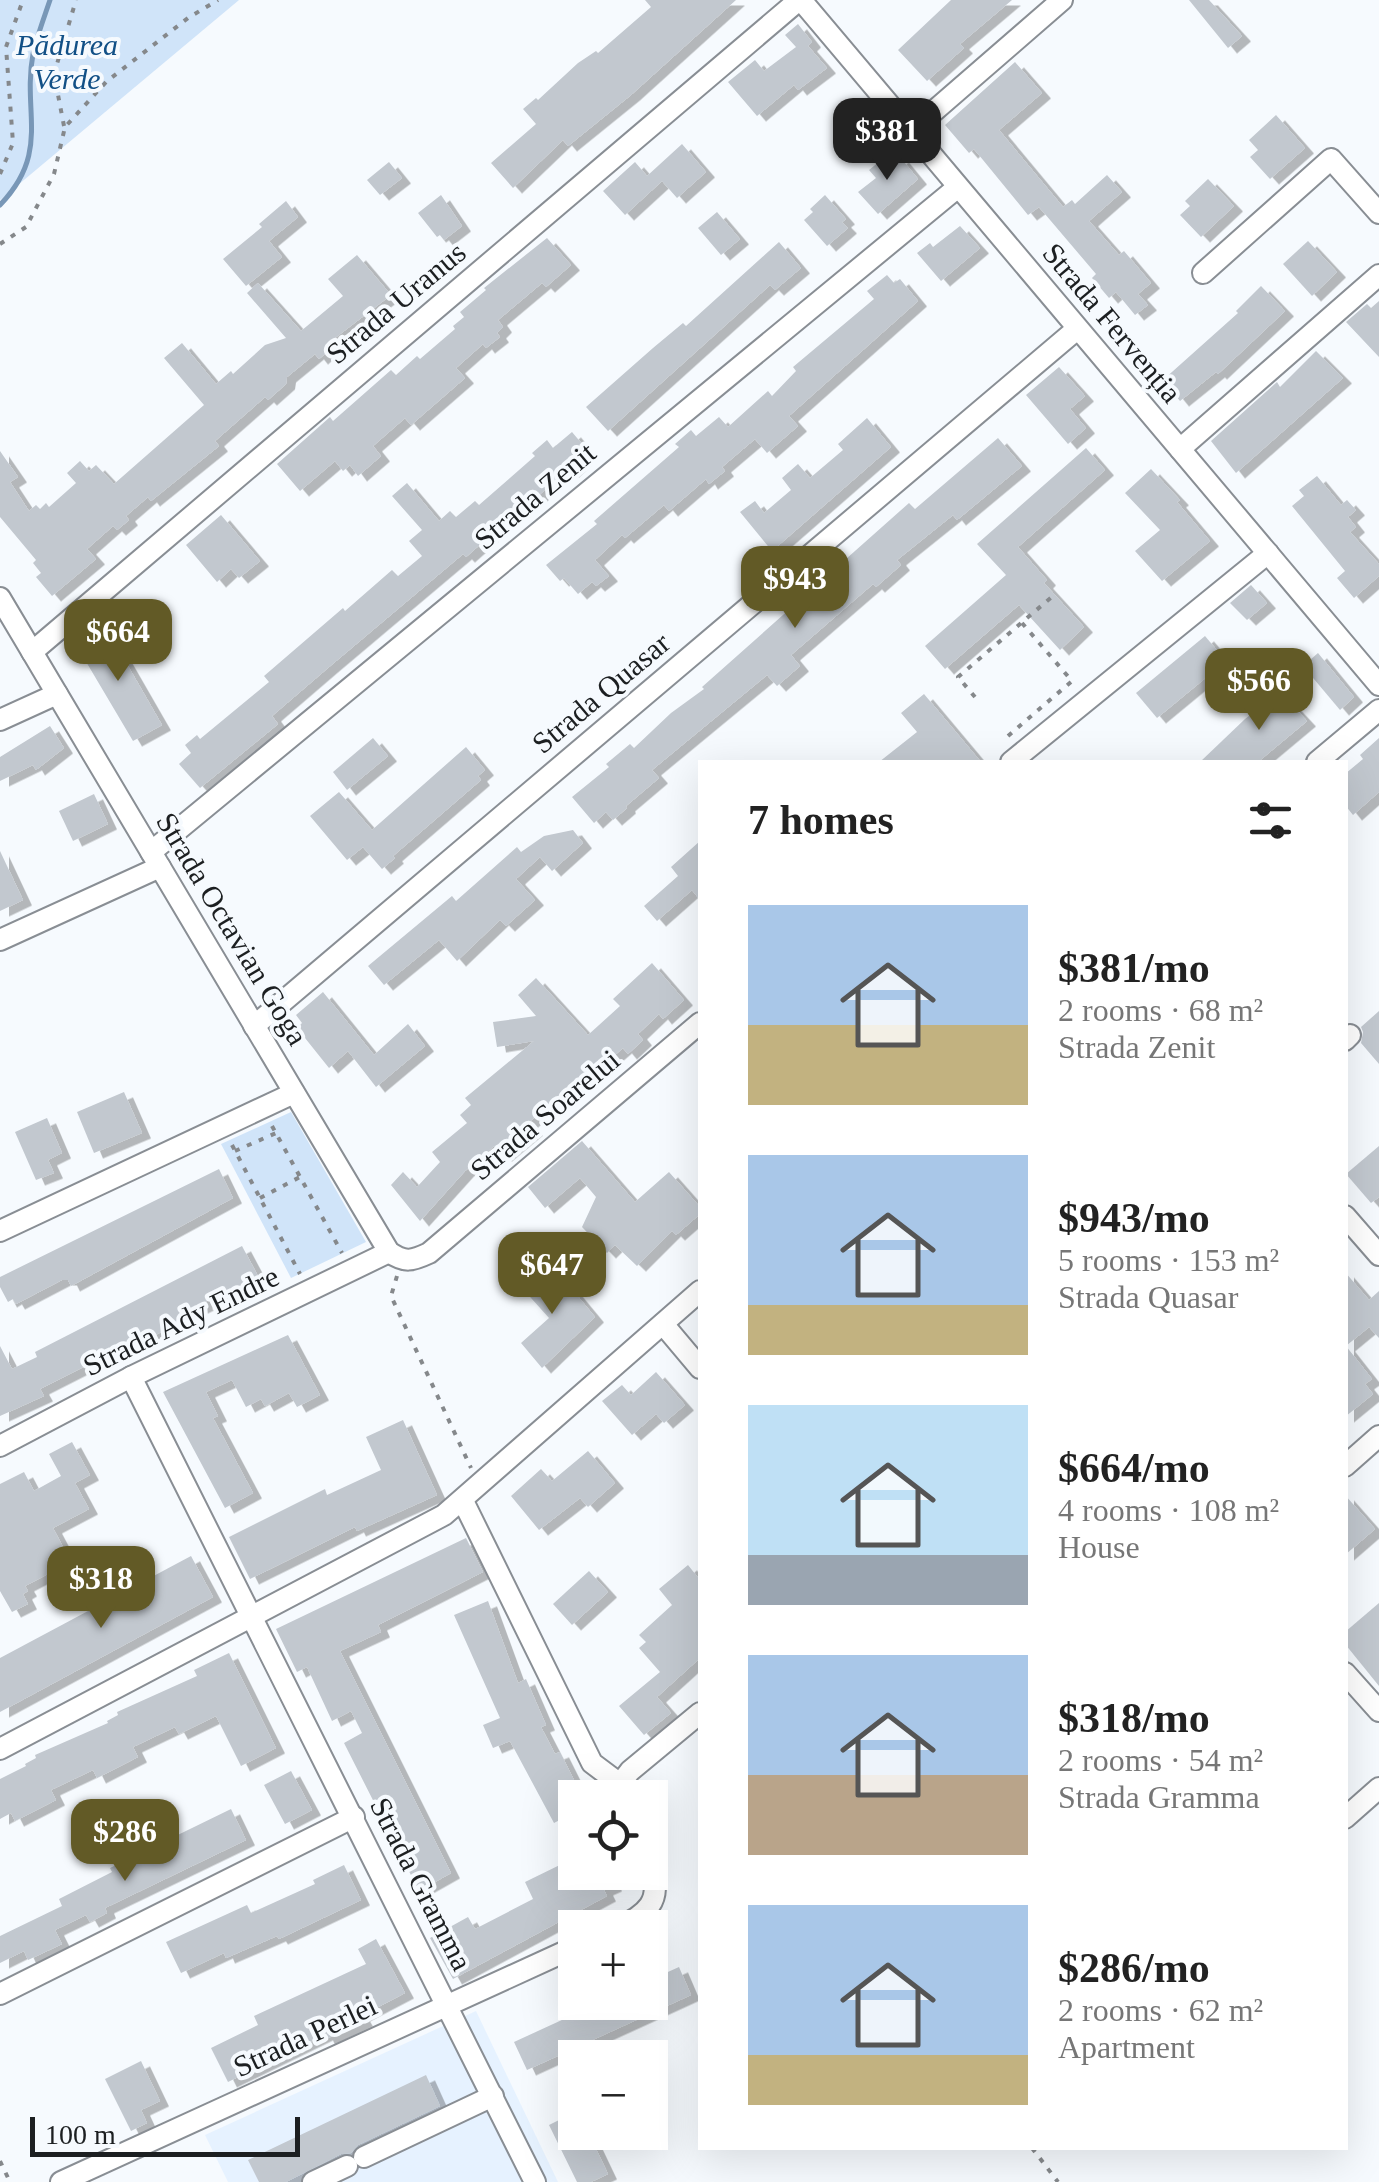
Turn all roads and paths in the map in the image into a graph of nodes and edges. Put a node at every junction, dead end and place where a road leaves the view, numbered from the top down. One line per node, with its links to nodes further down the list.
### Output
1 (23, 0): 8 (path)
2 (76, 0): 6 (path)
3 (218, 0): 6 (path)
4 (800, 0): 7 (street, Strada Fervenția); 20 (street, Strada Uranus)
5 (1062, 0): 7 (street)
6 (65, 128): 11 (path)
7 (911, 131): 9 (street, Strada Fervenția)
8 (0, 174)
9 (958, 186): 14 (street, Strada Fervenția); 29 (street, Strada Zenit)
10 (1379, 213): 12 (street)
11 (0, 244)
12 (1204, 273)
13 (1379, 275): 15 (street)
14 (1077, 328): 15 (street, Strada Fervenția); 32 (street, Strada Quasar)
15 (1180, 448): 16 (street, Strada Fervenția)
16 (1268, 552): 21 (street, Strada Fervenția); 27 (street)
17 (1054, 595): 19 (path)
18 (0, 598): 20 (street, Strada Octavian Goga)
19 (1022, 623): 23 (path); 26 (path)
20 (32, 652): 22 (street, Strada Octavian Goga)
21 (1379, 684)
22 (57, 694): 25 (street); 29 (street, Strada Octavian Goga)
23 (975, 697)
24 (1379, 710): 28 (street)
25 (0, 720)
26 (1008, 736)
27 (1013, 760)
28 (1319, 760)
29 (156, 860): 30 (street, Strada Zenit); 32 (street, Strada Octavian Goga)
30 (0, 940)
31 (698, 1024): 43 (street, Strada Soarelui)
32 (254, 1026): 33 (street, Strada Octavian Goga)
33 (294, 1093): 34 (street); 43 (street, Strada Octavian Goga)
34 (262, 1108): 35 (street); 36 (path)
35 (222, 1126): 37 (path); 41 (street)
36 (276, 1132): 37 (path); 38 (path)
37 (235, 1151): 39 (path)
38 (300, 1177): 39 (path); 44 (path)
39 (260, 1198): 45 (path)
40 (1348, 1220): 42 (street)
41 (0, 1231)
42 (1379, 1256)
43 (396, 1257): 44 (street, Strada Ady Endre); 53 (path)
44 (352, 1270): 45 (street, Strada Ady Endre)
45 (309, 1291): 49 (street, Strada Ady Endre)
46 (698, 1293): 47 (street)
47 (662, 1324): 48 (street); 53 (street)
48 (698, 1366)
49 (131, 1377): 51 (street, Strada Ady Endre); 54 (street, Strada Gramma)
50 (1379, 1436): 52 (street)
51 (0, 1446)
52 (1348, 1463)
53 (471, 1494): 54 (street); 59 (street)
54 (251, 1614): 58 (street); 63 (street, Strada Gramma)
55 (1348, 1676): 56 (street)
56 (1379, 1712)
57 (698, 1715): 60 (street)
58 (0, 1749)
59 (609, 1780)
60 (626, 1780)
61 (1379, 1788): 62 (street)
62 (1348, 1815)
63 (354, 1817): 65 (street); 66 (street, Strada Gramma)
64 (558, 1954): 66 (street, Strada Perlei)
65 (0, 1994)
66 (448, 2003): 67 (street, Strada Gramma); 71 (street, Strada Perlei)
67 (493, 2096): 72 (street); 73 (street, Strada Gramma)
68 (1034, 2150): 74 (path)
69 (0, 2160): 70 (path)
70 (10, 2182)
71 (61, 2182)
72 (312, 2182)
73 (535, 2182)
74 (1058, 2182)

